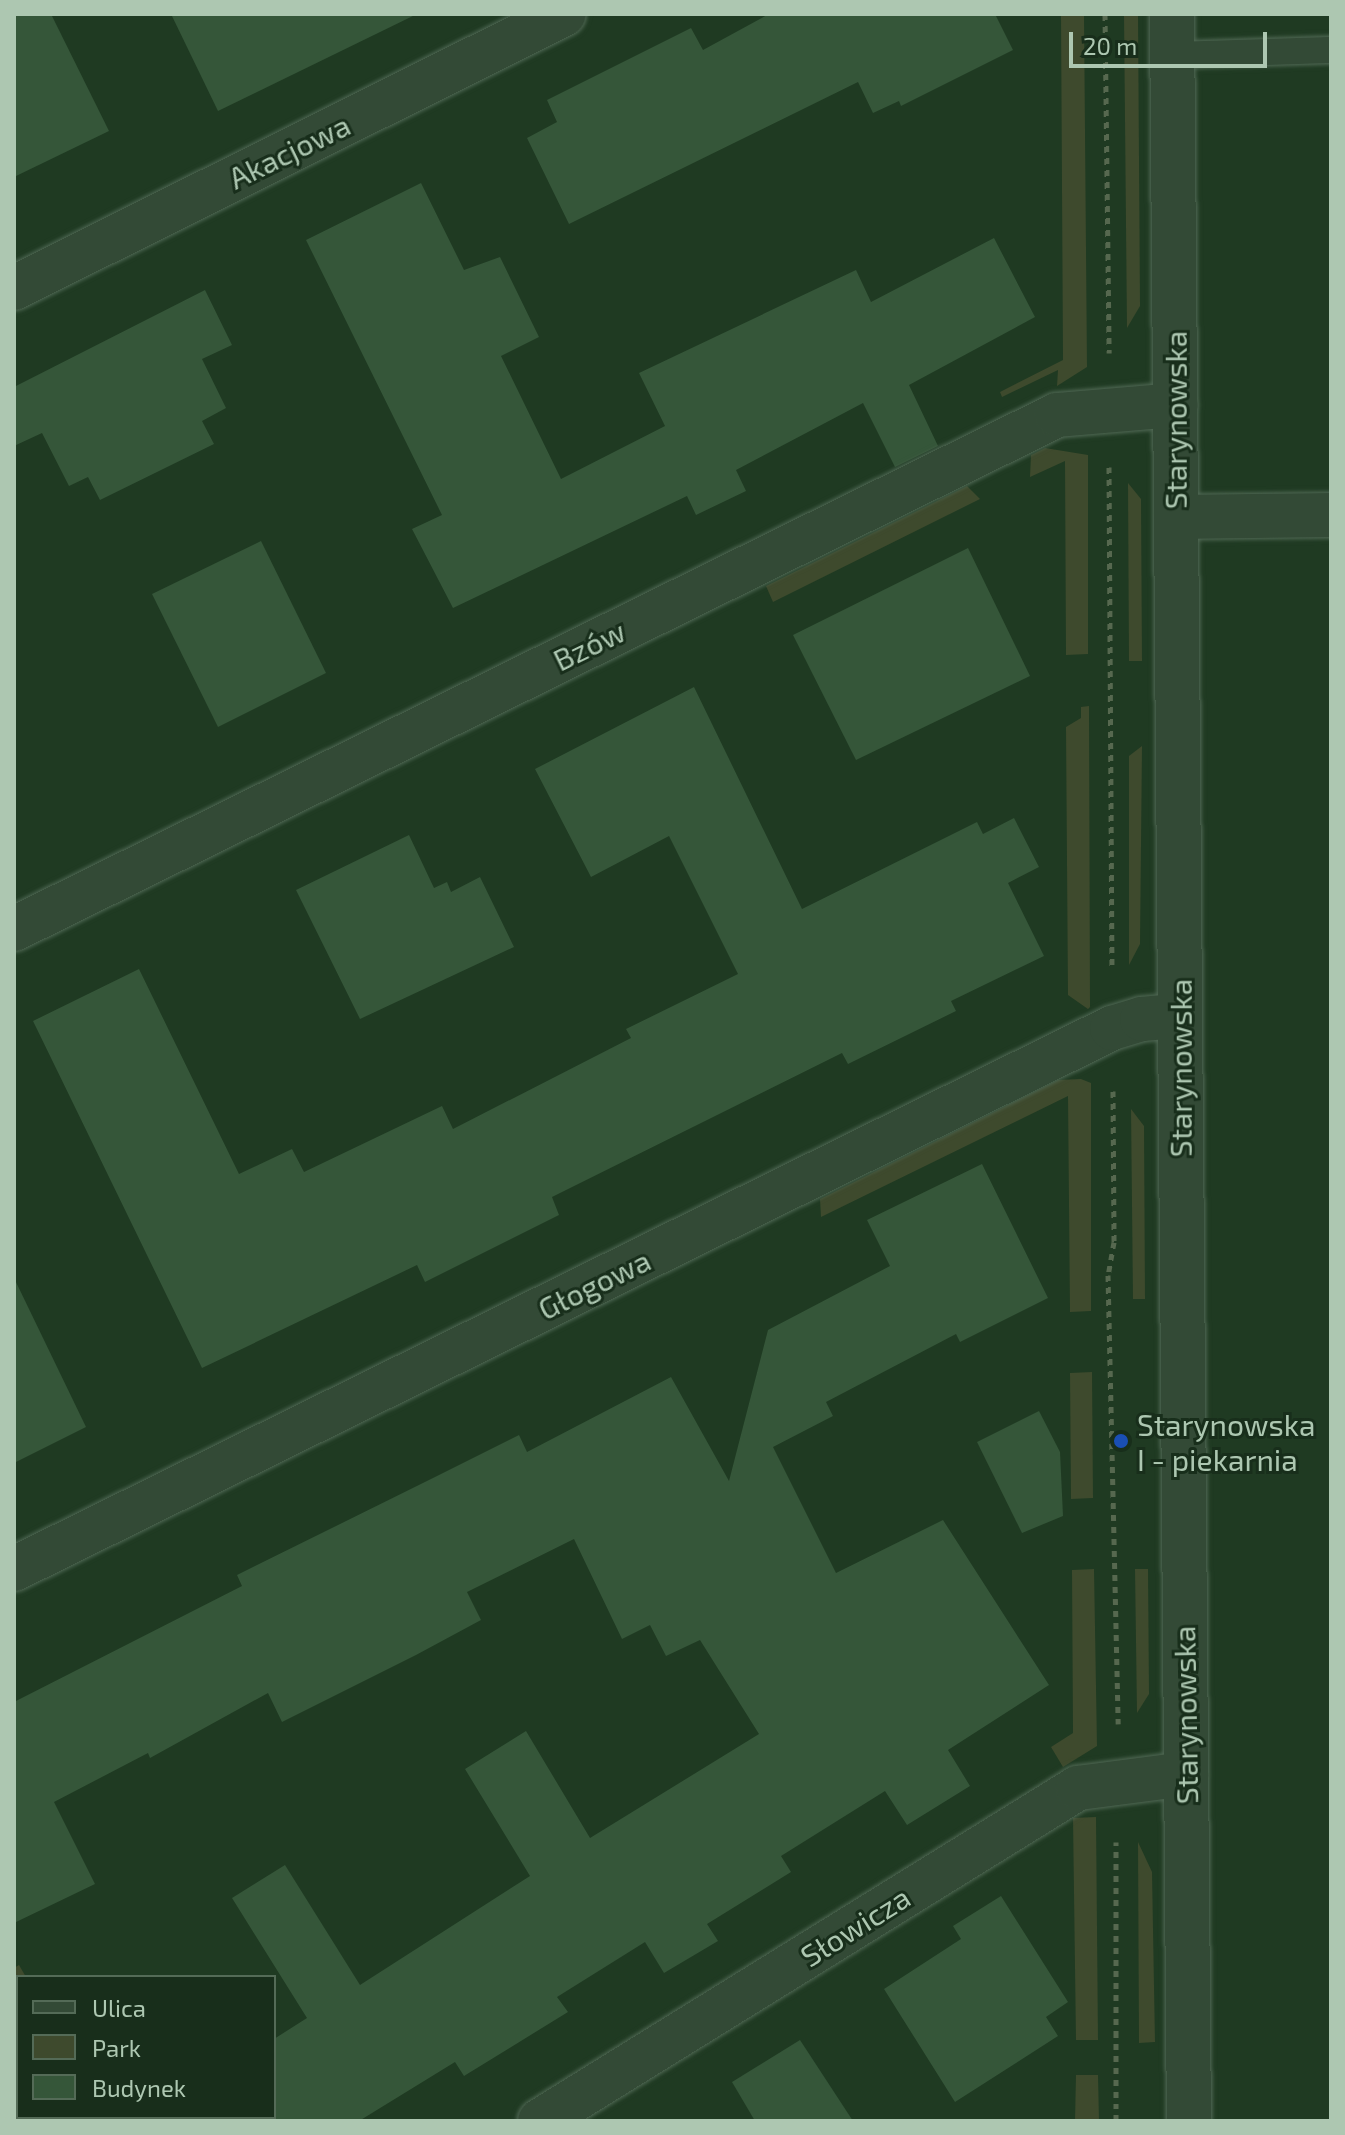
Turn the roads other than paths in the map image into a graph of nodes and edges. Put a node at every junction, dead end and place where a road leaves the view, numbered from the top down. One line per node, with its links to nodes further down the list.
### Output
1 (564, 14): 4 (street, Akacjowa)
2 (1172, 35): 3 (lane); 5 (street, Starynowska)
3 (1331, 50)
4 (14, 288)
5 (1176, 405): 7 (street, Starynowska); 8 (street, Bzów)
6 (1331, 515): 7 (street)
7 (1176, 517): 9 (street, Starynowska)
8 (14, 929)
9 (1179, 1016): 10 (street, Głogowa); 11 (street, Starynowska)
10 (14, 1569)
11 (1186, 1774): 12 (street, Słowicza); 13 (street, Starynowska)
12 (540, 2121)
13 (1189, 2121)

